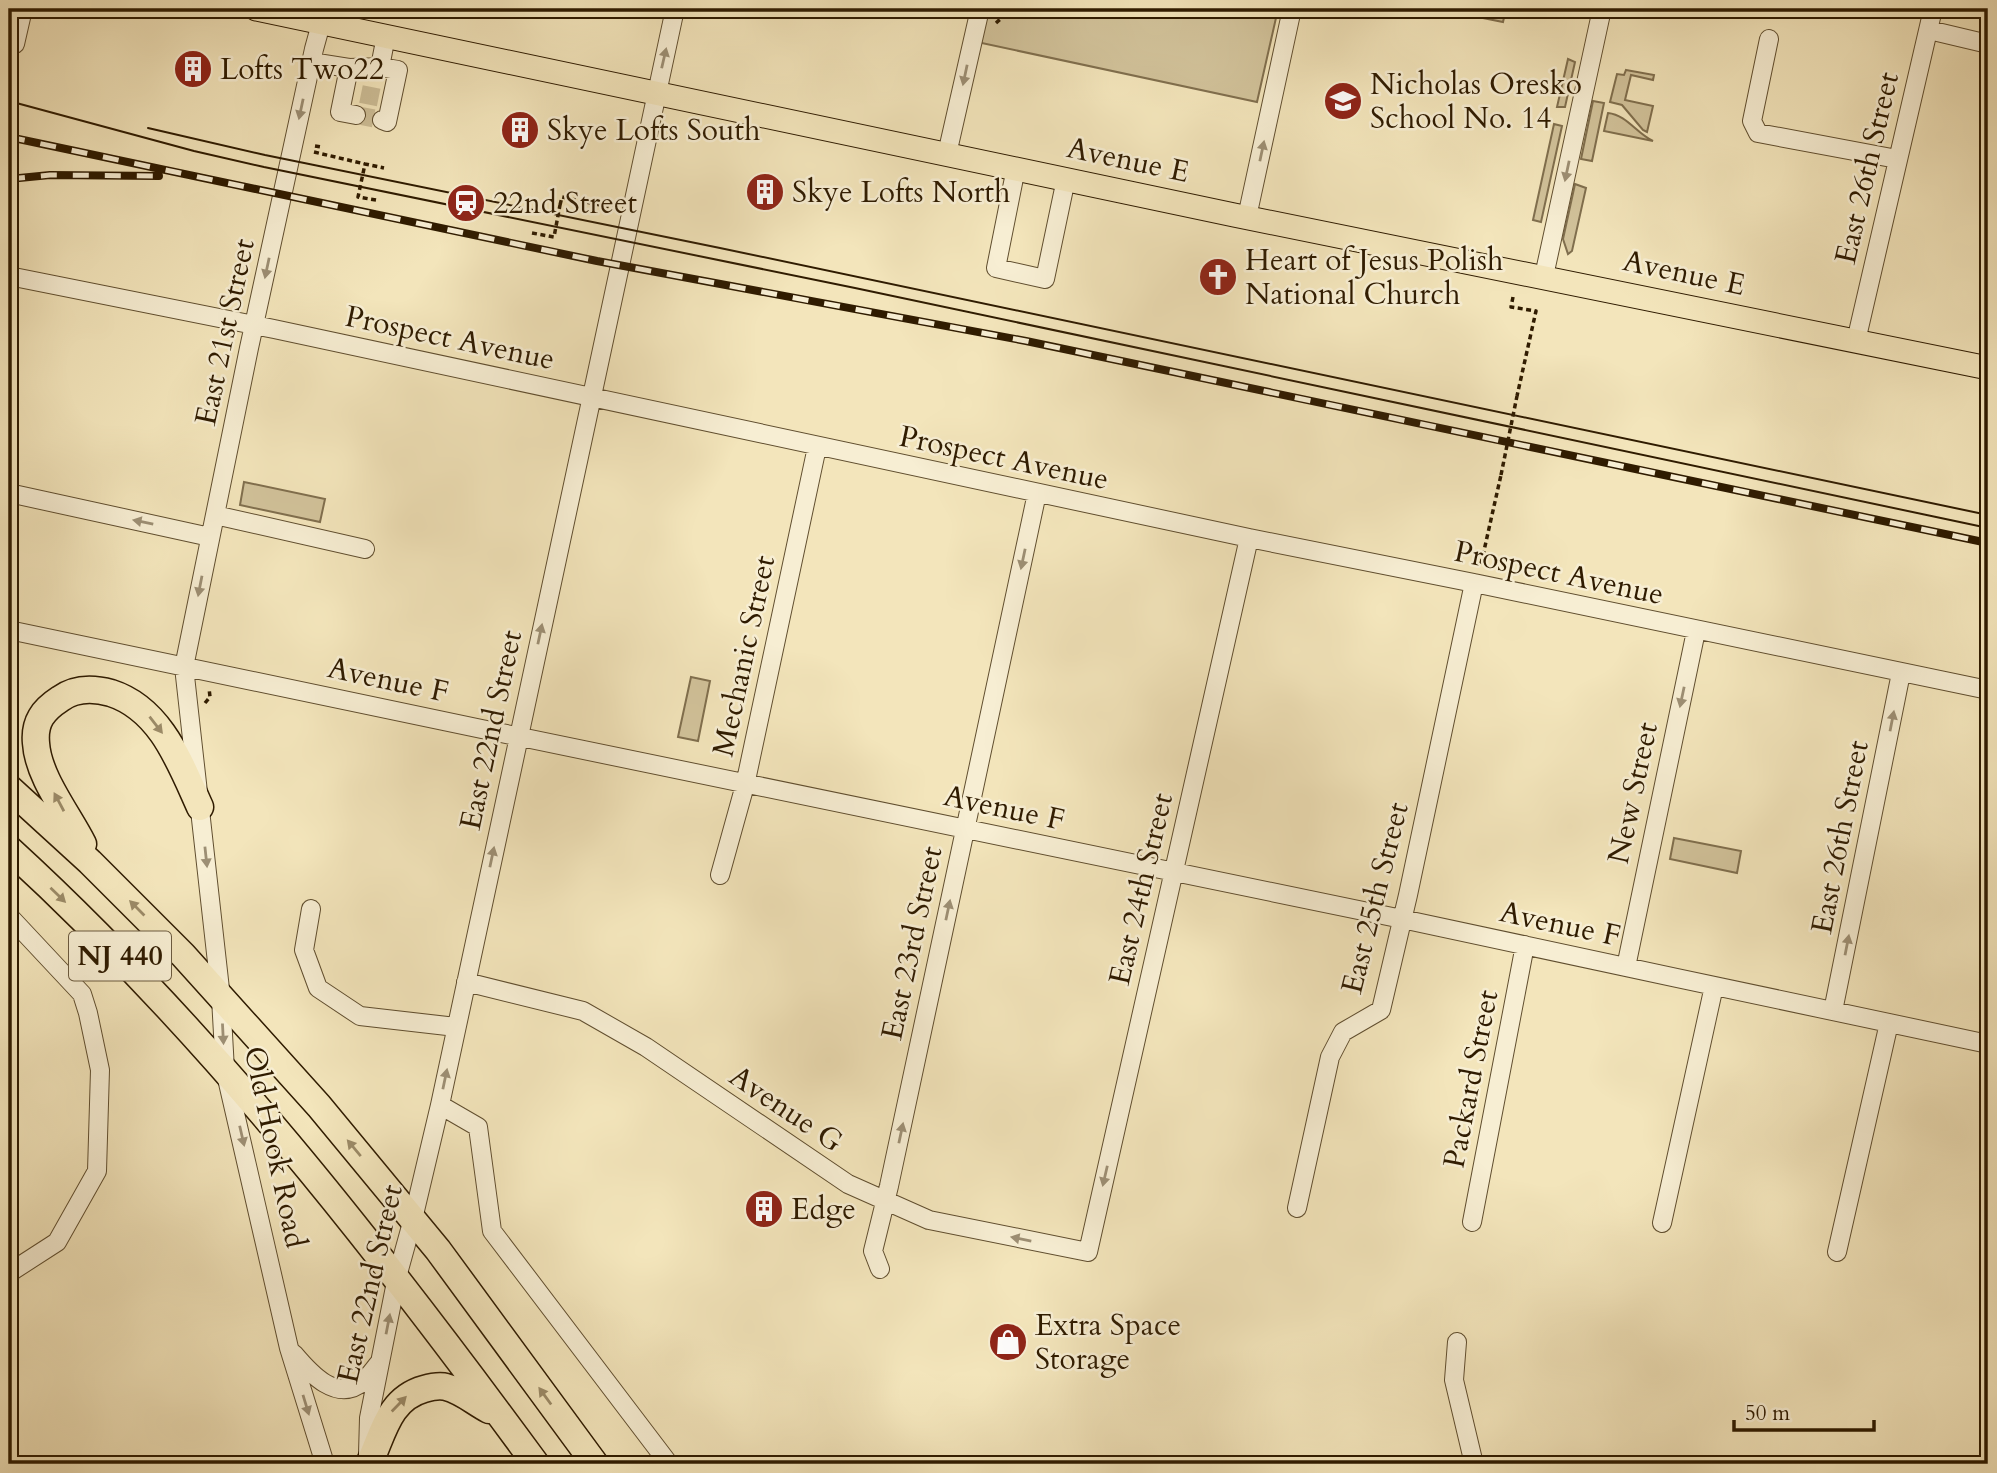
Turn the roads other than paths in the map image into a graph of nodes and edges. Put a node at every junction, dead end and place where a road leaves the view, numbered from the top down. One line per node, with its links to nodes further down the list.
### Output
1 (23, 9): 12 (street)
2 (256, 9): 8 (main road, Avenue E)
3 (676, 9): 17 (street, East 22nd Street, one-way to 3)
4 (979, 9): 20 (street, one-way to 20)
5 (1292, 9): 24 (street, one-way to 5)
6 (1602, 9): 26 (street, one-way to 26)
7 (1933, 9): 9 (street, East 26th Street)
8 (323, 16): 10 (main road, Avenue E); 14 (street, East 21st Street)
9 (1929, 30): 13 (street); 21 (street, East 26th Street)
10 (386, 36): 15 (street); 17 (main road, Avenue E)
11 (1769, 39): 21 (street)
12 (15, 44)
13 (1988, 44)
14 (311, 62): 16 (street); 27 (street, East 21st Street, one-way to 27)
15 (380, 67): 16 (street); 19 (street)
16 (349, 68): 18 (street)
17 (657, 93): 20 (main road, Avenue E); 30 (street, East 22nd Street)
18 (356, 115)
19 (382, 120)
20 (947, 154): 22 (main road, Avenue E)
21 (1897, 159): 28 (street, East 26th Street)
22 (1016, 168): 23 (main road, Avenue E); 23 (street)
23 (1066, 179): 24 (main road, Avenue E)
24 (1247, 218): 26 (main road, Avenue E)
25 (9, 276): 27 (street, Prospect Avenue)
26 (1544, 276): 28 (main road, Avenue E)
27 (254, 325): 30 (street, Prospect Avenue); 34 (street, East 21st Street)
28 (1857, 341): 29 (main road, Avenue E)
29 (1988, 368)
30 (591, 397): 31 (street, Prospect Avenue); 44 (street, East 22nd Street, one-way to 30)
31 (817, 447): 33 (street, Prospect Avenue); 45 (street, Mechanic Street)
32 (9, 493): 35 (street, one-way to 32)
33 (1037, 493): 36 (street, Prospect Avenue); 48 (street, East 23rd Street, one-way to 48)
34 (215, 514): 35 (street, East 21st Street); 37 (street)
35 (210, 537): 41 (street, East 21st Street, one-way to 41)
36 (1249, 538): 38 (street, Prospect Avenue); 51 (street, East 24th Street)
37 (365, 549)
38 (1474, 583): 40 (street, Prospect Avenue); 55 (street, East 25th Street)
39 (9, 630): 41 (street, Avenue F)
40 (1696, 631): 42 (street, Prospect Avenue); 57 (street, New Street, one-way to 57)
41 (184, 667): 44 (street, Avenue F); 47 (street, Old Hook Road)
42 (1901, 673): 43 (street, Prospect Avenue); 61 (street, East 26th Street, one-way to 42)
43 (1988, 690)
44 (518, 736): 45 (street, Avenue F); 58 (street, East 22nd Street, one-way to 44)
45 (745, 785): 48 (street, Avenue F); 52 (street, Mechanic Street)
46 (9, 788): 50 (highway, NJ 440)
47 (200, 807): 50 (highway, one-way to 47); 60 (street, Old Hook Road, one-way to 60)
48 (965, 828): 51 (street, Avenue F); 67 (street, East 23rd Street, one-way to 48)
49 (9, 849): 65 (highway, NJ 440, one-way to 65)
50 (90, 862): 60 (highway, NJ 440, one-way to 50)
51 (1174, 872): 55 (street, Avenue F); 72 (street, East 24th Street, one-way to 72)
52 (720, 875)
53 (311, 909): 63 (street)
54 (9, 916): 75 (street)
55 (1403, 919): 56 (street, Avenue F); 68 (street, East 25th Street)
56 (1525, 946): 57 (street, Avenue F); 70 (street, Packard Street)
57 (1626, 967): 59 (street, Avenue F)
58 (466, 982): 63 (street, East 22nd Street); 67 (street, Avenue G)
59 (1714, 986): 61 (street, Avenue F); 71 (street)
60 (221, 998): 65 (street, Old Hook Road, one-way to 65); 69 (highway, NJ 440, one-way to 60)
61 (1833, 1012): 62 (street, Avenue F)
62 (1889, 1023): 64 (street, Avenue F); 73 (street)
63 (456, 1027): 66 (street, East 22nd Street, one-way to 63)
64 (1988, 1044)
65 (225, 1070): 76 (highway, NJ 440); 78 (street, Old Hook Road, one-way to 78)
66 (440, 1105): 69 (street, East 22nd Street); 85 (street)
67 (886, 1199): 72 (street, Avenue G, one-way to 67); 74 (street, East 23rd Street)
68 (1297, 1208)
69 (413, 1219): 76 (street, East 22nd Street); 84 (highway, NJ 440, one-way to 69)
70 (1472, 1223)
71 (1662, 1223)
72 (1088, 1252)
73 (1838, 1252)
74 (880, 1269)
75 (9, 1273)
76 (397, 1277): 79 (street, East 22nd Street, one-way to 76); 80 (highway, NJ 440)
77 (1457, 1342): 86 (street)
78 (289, 1348): 79 (street); 81 (street, Old Hook Road, one-way to 81)
79 (381, 1360): 82 (street, East 22nd Street)
80 (501, 1417): 82 (highway, one-way to 80); 83 (highway, NJ 440)
81 (325, 1464)
82 (369, 1464)
83 (536, 1464)
84 (595, 1464)
85 (669, 1464)
86 (1474, 1464)

